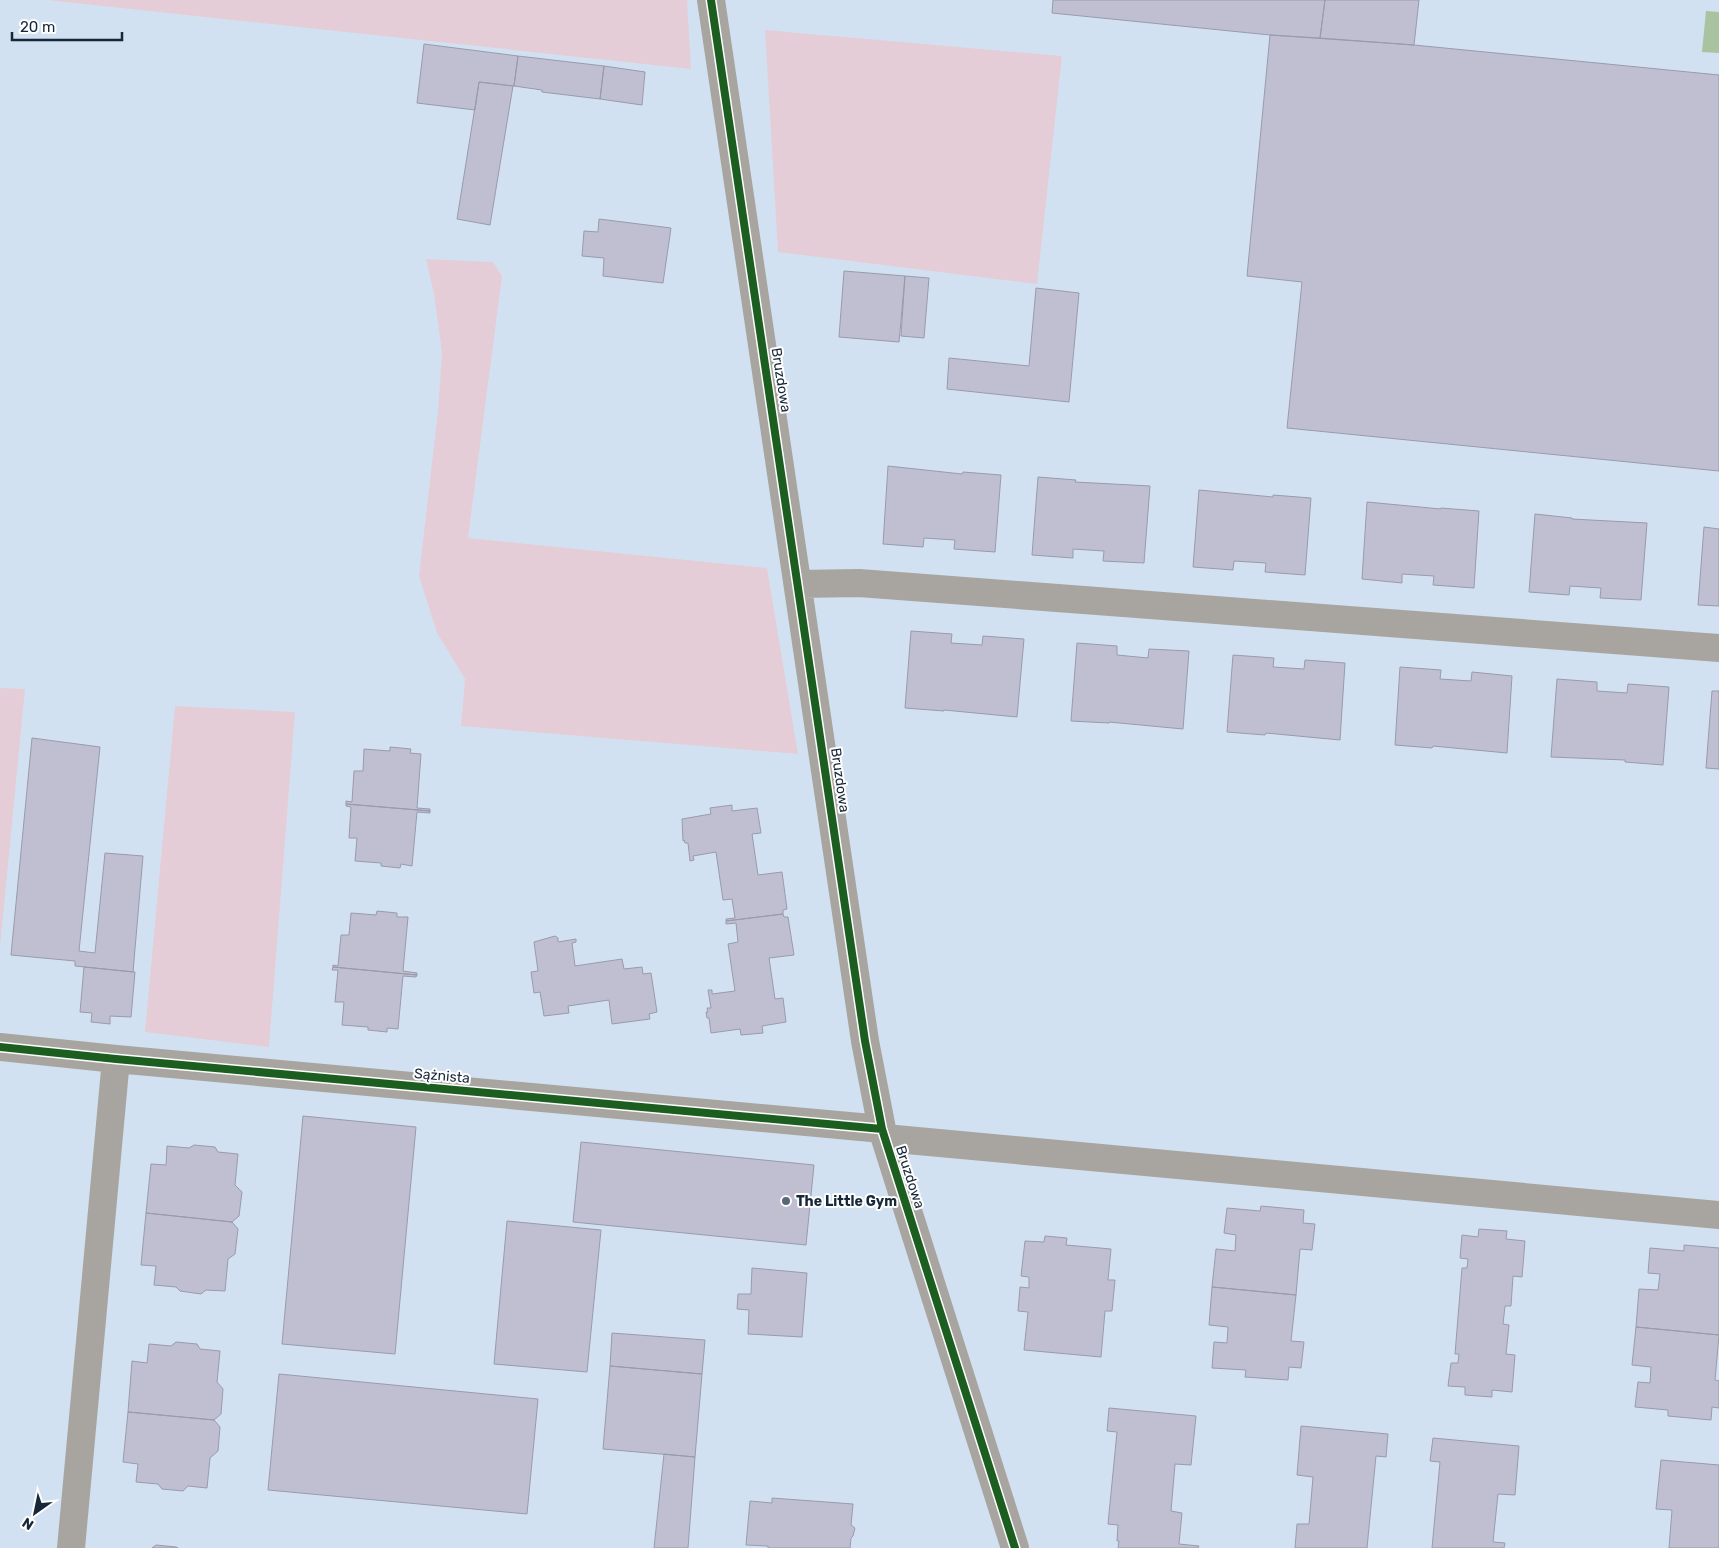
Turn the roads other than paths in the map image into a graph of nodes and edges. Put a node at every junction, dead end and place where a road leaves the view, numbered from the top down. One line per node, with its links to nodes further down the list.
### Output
1 (711, 0): 2 (street, Bruzdowa)
2 (798, 584): 3 (street); 6 (street, Bruzdowa)
3 (1719, 648)
4 (0, 1047): 5 (street, Sążnista)
5 (116, 1059): 6 (street, Sążnista); 8 (street)
6 (884, 1134): 7 (street, Sążnista); 9 (street, Bruzdowa)
7 (1719, 1215)
8 (71, 1548)
9 (1016, 1548)

